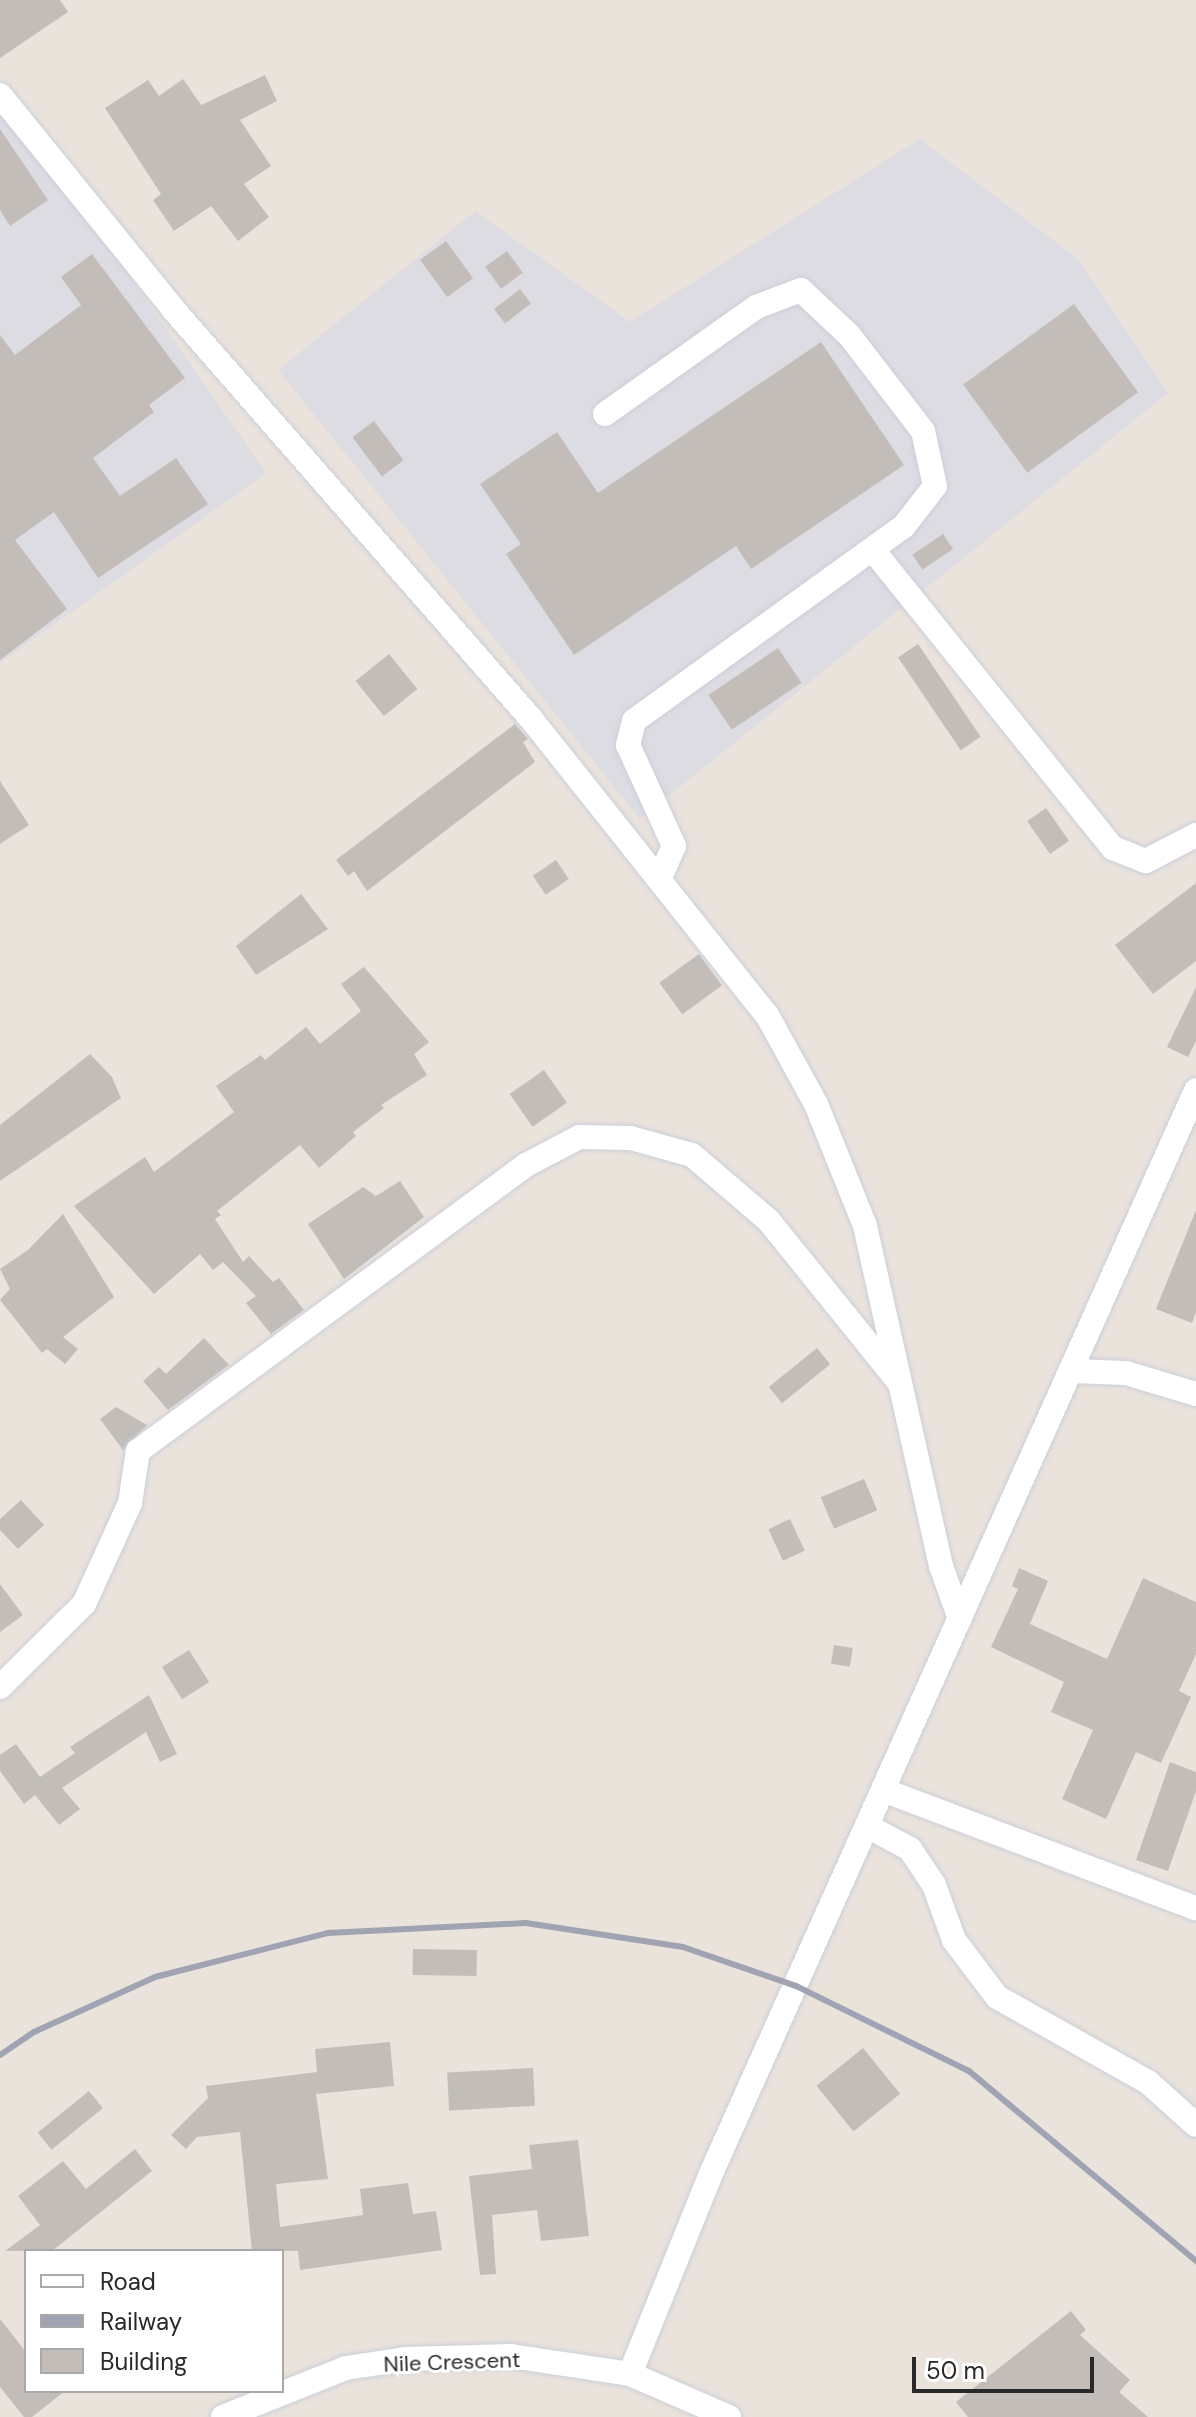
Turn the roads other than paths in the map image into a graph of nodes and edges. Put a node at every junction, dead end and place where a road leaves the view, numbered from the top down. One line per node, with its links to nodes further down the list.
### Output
1 (0, 95): 5 (street)
2 (605, 414): 3 (street)
3 (873, 550): 4 (street); 5 (street)
4 (1196, 835)
5 (659, 879): 8 (street)
6 (1196, 1090): 7 (street)
7 (1070, 1371): 9 (street); 10 (street)
8 (902, 1385): 10 (street); 11 (street)
9 (1196, 1394)
10 (960, 1619): 12 (street)
11 (0, 1687)
12 (883, 1790): 13 (street); 14 (street)
13 (867, 1826): 15 (street); 16 (street)
14 (1196, 1908)
15 (1196, 2125)
16 (630, 2374): 18 (street, Nile Crescent); 20 (street, Nile Crescent)
17 (283, 2393): 19 (street, Nile Crescent)
18 (284, 2393)
19 (223, 2417)
20 (729, 2417)

